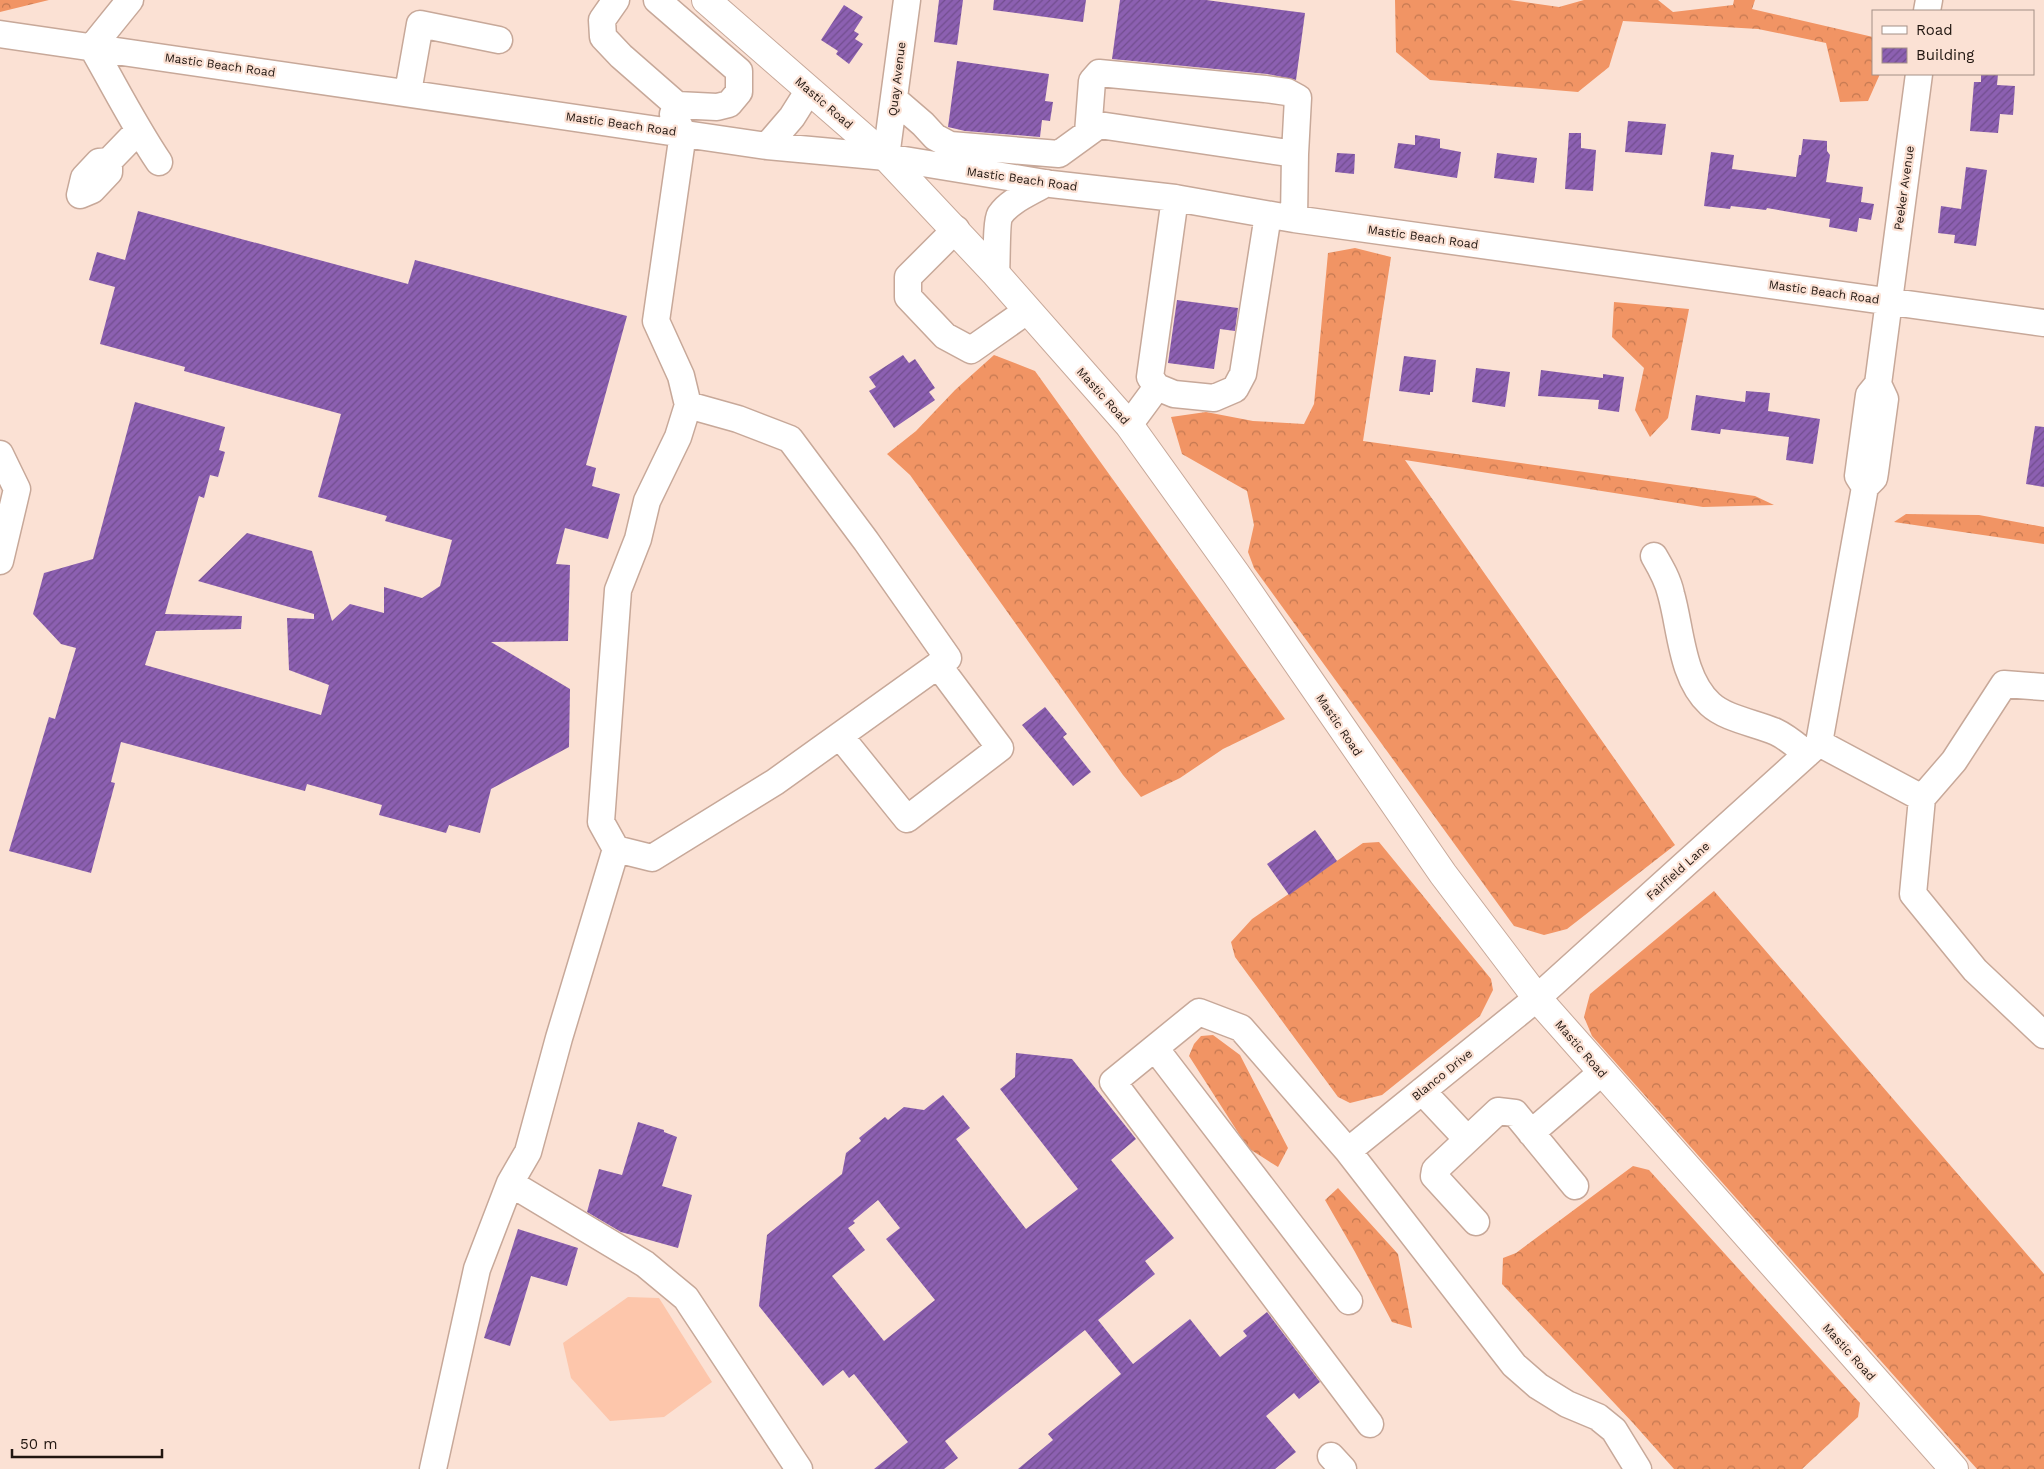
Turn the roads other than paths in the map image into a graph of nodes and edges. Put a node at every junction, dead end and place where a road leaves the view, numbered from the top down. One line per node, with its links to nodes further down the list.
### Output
1 (130, 0): 8 (street)
2 (616, 0): 13 (street)
3 (657, 0): 13 (street)
4 (706, 0): 10 (main road, Mastic Road)
5 (907, 0): 12 (street, Quay Avenue)
6 (0, 34): 8 (street, Mastic Beach Road)
7 (499, 40): 11 (street)
8 (92, 47): 11 (street, Mastic Beach Road); 14 (street)
9 (1919, 75): 29 (street, Peeker Avenue)
10 (810, 90): 17 (street); 20 (main road, Mastic Road)
11 (408, 92): 15 (street, Mastic Beach Road)
12 (894, 99): 18 (street); 20 (street, Quay Avenue)
13 (677, 105): 15 (street)
14 (138, 132): 21 (street); 22 (street)
15 (683, 133): 17 (street, Mastic Beach Road); 33 (street)
16 (1088, 133): 18 (street); 19 (street); 19 (street)
17 (767, 146): 20 (street, Mastic Beach Road)
18 (1059, 154): 23 (street)
19 (1295, 154): 26 (street)
20 (886, 157): 23 (street, Mastic Beach Road); 27 (main road, Mastic Road)
21 (109, 161)
22 (159, 162)
23 (1049, 184): 24 (street, Mastic Beach Road); 28 (street)
24 (1175, 198): 25 (street, Mastic Beach Road); 32 (street)
25 (1268, 215): 26 (street, Mastic Beach Road); 32 (street)
26 (1294, 219): 29 (street, Mastic Beach Road)
27 (956, 229): 28 (main road, Mastic Road); 30 (street)
28 (996, 274): 30 (main road, Mastic Road)
29 (1888, 302): 31 (street, Mastic Beach Road); 41 (street)
30 (1028, 310): 34 (main road, Mastic Road)
31 (2044, 323)
32 (1157, 387): 34 (street)
33 (688, 405): 38 (street); 43 (street)
34 (1129, 425): 44 (main road, Mastic Road)
35 (0, 454): 37 (street)
36 (1654, 556): 41 (street)
37 (0, 561)
38 (938, 665): 40 (street); 40 (street)
39 (2044, 687): 42 (street)
40 (840, 736): 43 (street)
41 (1813, 748): 42 (street); 44 (street, Fairfield Lane)
42 (1922, 798): 45 (street)
43 (616, 849): 52 (street)
44 (1536, 998): 47 (main road, Mastic Road); 48 (street, Blanco Drive)
45 (2044, 1035)
46 (1155, 1048): 51 (street); 55 (street); 56 (street)
47 (1602, 1072): 49 (street); 60 (main road, Mastic Road)
48 (1422, 1091): 50 (street); 51 (street, Blanco Drive)
49 (1531, 1133): 50 (street); 53 (street)
50 (1467, 1139): 54 (street)
51 (1348, 1151): 59 (street)
52 (510, 1182): 57 (street); 58 (street)
53 (1575, 1186)
54 (1476, 1222)
55 (1349, 1301)
56 (1370, 1424)
57 (433, 1469)
58 (799, 1469)
59 (1638, 1469)
60 (1954, 1469)

